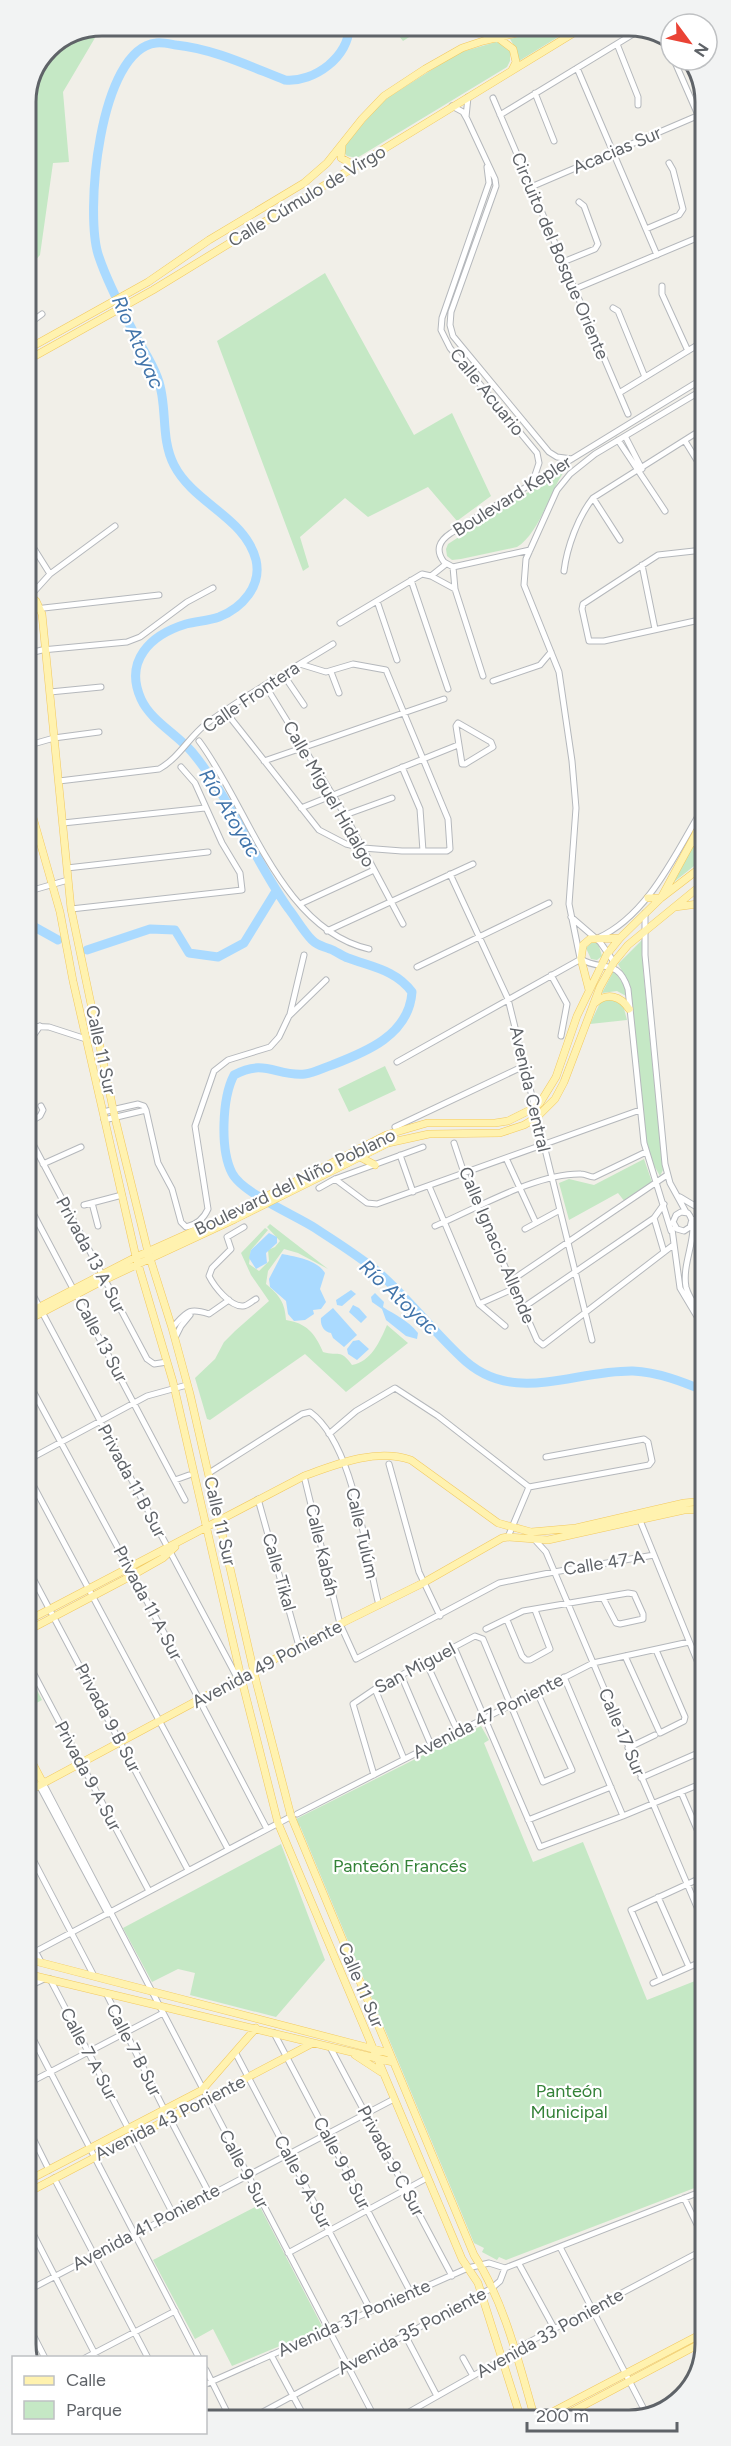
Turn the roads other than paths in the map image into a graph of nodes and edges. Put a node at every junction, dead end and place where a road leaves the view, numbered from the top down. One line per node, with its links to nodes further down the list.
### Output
1 (505, 36): 4 (main road, Calle Cúmulo de Virgo)
2 (568, 36): 7 (main road, Calle Cúmulo de Virgo)
3 (630, 36): 5 (street)
4 (497, 38): 7 (main road); 18 (main road, Calle Cúmulo de Virgo)
5 (617, 44): 6 (street); 13 (street)
6 (577, 68): 9 (street); 20 (street)
7 (512, 70): 10 (main road, Calle Cúmulo de Virgo)
8 (680, 72): 12 (street)
9 (535, 93): 15 (street); 19 (street)
10 (468, 96): 14 (main road, Calle Cúmulo de Virgo); 17 (street, Calle Acuario)
11 (493, 98): 15 (street, Circuito del Bosque Oriente)
12 (695, 102)
13 (638, 105)
14 (452, 106): 17 (street, Calle Acuario); 23 (main road, Calle Cúmulo de Virgo)
15 (500, 115): 24 (street, Circuito del Bosque Oriente)
16 (695, 117): 20 (street, Acacias Sur)
17 (466, 119): 21 (street, Calle Acuario)
18 (346, 137): 23 (main road); 25 (main road, Calle Cúmulo de Virgo)
19 (555, 141)
20 (613, 152): 24 (street, Acacias Sur); 28 (street)
21 (486, 163): 45 (street, Calle Acuario); 46 (street, Calle Acuario)
22 (669, 163): 28 (street)
23 (356, 166): 27 (main road, Calle Cúmulo de Virgo)
24 (531, 187): 31 (street, Circuito del Bosque Oriente)
25 (282, 196): 27 (main road); 37 (main road, Calle Cúmulo de Virgo)
26 (579, 202): 31 (street)
27 (271, 217): 40 (main road, Calle Cúmulo de Virgo)
28 (646, 229): 30 (street)
29 (695, 239): 30 (street)
30 (657, 255): 33 (street)
31 (563, 262): 33 (street, Circuito del Bosque Oriente)
32 (662, 286): 39 (street)
33 (575, 289): 43 (street, Circuito del Bosque Oriente)
34 (614, 308): 41 (street)
35 (42, 314): 36 (street)
36 (36, 318)
37 (36, 344)
38 (695, 347): 39 (street)
39 (688, 351): 41 (street)
40 (36, 356)
41 (645, 377): 43 (street)
42 (695, 383): 49 (street, Boulevard Kepler)
43 (619, 393): 47 (street, Circuito del Bosque Oriente)
44 (695, 394): 50 (street, Boulevard Kepler)
45 (510, 405): 46 (street); 54 (street, Calle Acuario)
46 (503, 412): 56 (street, Calle Acuario)
47 (628, 414)
48 (695, 434): 52 (street)
49 (610, 435): 51 (street); 54 (street, Boulevard Kepler)
50 (625, 436): 51 (street, Boulevard Kepler); 55 (street)
51 (616, 441): 55 (street); 61 (street, Boulevard Kepler)
52 (685, 441): 53 (street); 55 (street)
53 (695, 457)
54 (572, 459): 56 (street, Boulevard Kepler)
55 (640, 470): 57 (street); 58 (street)
56 (532, 483): 64 (street, Boulevard Kepler)
57 (593, 498): 60 (street); 67 (street)
58 (665, 511)
59 (114, 526): 68 (street)
60 (620, 540)
61 (530, 550): 66 (street, Boulevard Kepler); 84 (street)
62 (695, 551): 65 (street)
63 (36, 552): 68 (street)
64 (447, 564): 66 (street, Boulevard Kepler); 69 (street)
65 (642, 565): 80 (street); 80 (street)
66 (453, 567): 73 (street)
67 (564, 571)
68 (50, 574): 71 (street)
69 (432, 576): 70 (street); 73 (street)
70 (411, 580): 75 (street); 93 (street)
71 (36, 587)
72 (213, 588): 82 (street)
73 (454, 589): 89 (street)
74 (159, 595): 77 (street)
75 (377, 601): 79 (street); 85 (street)
76 (36, 604): 77 (main road)
77 (38, 607): 82 (main road, Calle 11 Sur)
78 (695, 621): 80 (street)
79 (340, 623)
80 (655, 628)
81 (333, 644): 86 (street, Calle Frontera)
82 (46, 650): 83 (street); 94 (main road, Calle 11 Sur)
83 (36, 652)
84 (551, 652): 90 (street); 141 (street)
85 (397, 660)
86 (300, 664): 87 (street); 88 (street, Calle Frontera)
87 (331, 672): 95 (street); 99 (street)
88 (283, 674): 91 (street, Calle Frontera); 97 (street)
89 (483, 676)
90 (493, 681)
91 (265, 685): 98 (street, Calle Frontera); 105 (street, Calle Miguel Hidalgo)
92 (101, 687): 94 (street)
93 (448, 689)
94 (50, 692): 101 (main road, Calle 11 Sur)
95 (339, 693)
96 (444, 699): 99 (street)
97 (304, 705)
98 (225, 711): 107 (street); 110 (street, Calle Frontera)
99 (404, 711): 105 (street); 106 (street)
100 (99, 732): 101 (street)
101 (54, 738): 103 (street); 110 (main road, Calle 11 Sur)
102 (199, 741): 136 (street)
103 (36, 743)
104 (458, 744): 104 (street); 106 (street)
105 (303, 748): 107 (street); 111 (street, Calle Miguel Hidalgo)
106 (423, 758): 109 (street); 121 (street)
107 (264, 761): 114 (street)
108 (181, 767): 113 (street)
109 (402, 767): 111 (street); 121 (street)
110 (59, 781): 117 (main road, Calle 11 Sur)
111 (333, 796): 114 (street); 115 (street, Calle Miguel Hidalgo)
112 (392, 798): 115 (street)
113 (205, 808): 117 (street); 139 (street)
114 (301, 808): 120 (street)
115 (345, 815): 120 (street, Calle Miguel Hidalgo)
116 (695, 821): 132 (street)
117 (63, 823): 124 (main road, Calle 11 Sur)
118 (36, 827): 129 (main road, Calle 11 Sur)
119 (695, 835): 133 (main road)
120 (363, 848): 121 (street); 125 (street, Calle Miguel Hidalgo)
121 (423, 851)
122 (208, 852): 124 (street)
123 (472, 864): 127 (street)
124 (67, 868): 128 (main road, Calle 11 Sur)
125 (374, 870): 134 (street, Calle Miguel Hidalgo); 136 (street)
126 (695, 872): 133 (main road)
127 (450, 874): 134 (street); 145 (street, Avenida Central)
128 (68, 880): 129 (street); 139 (main road, Calle 11 Sur)
129 (53, 884): 130 (street); 166 (main road, Calle 11 Sur)
130 (36, 889)
131 (695, 890): 138 (main road, Boulevard del Niño Poblano)
132 (648, 898): 133 (main road); 147 (street)
133 (661, 898): 140 (main road)
134 (391, 903): 142 (street, Calle Miguel Hidalgo); 144 (street)
135 (549, 903): 145 (street)
136 (300, 904): 144 (street)
137 (695, 905): 138 (main road)
138 (672, 908): 143 (main road, Boulevard del Niño Poblano)
139 (71, 909): 173 (main road, Calle 11 Sur)
140 (645, 913): 143 (street); 146 (main road)
141 (570, 916): 147 (street); 151 (street)
142 (403, 924)
143 (645, 930): 153 (main road, Boulevard del Niño Poblano); 190 (street)
144 (327, 931): 148 (street)
145 (480, 935): 154 (street); 158 (street, Avenida Central)
146 (620, 938): 147 (main road); 149 (main road)
147 (597, 939): 149 (street); 151 (main road)
148 (369, 949)
149 (607, 954): 152 (main road); 153 (street)
150 (304, 955): 161 (street)
151 (581, 959): 152 (street); 155 (street); 157 (main road)
152 (601, 964): 153 (street); 157 (main road)
153 (613, 964): 159 (street); 160 (main road, Boulevard del Niño Poblano)
154 (417, 967)
155 (550, 975): 158 (street); 165 (street)
156 (326, 980): 161 (street)
157 (589, 990): 170 (main road)
158 (508, 999): 167 (street); 168 (street, Avenida Central)
159 (629, 1009): 160 (main road); 171 (street)
160 (591, 1010): 175 (main road, Boulevard del Niño Poblano)
161 (290, 1016): 173 (street)
162 (36, 1026): 163 (street)
163 (40, 1026): 164 (street); 166 (street)
164 (36, 1032)
165 (561, 1036)
166 (86, 1039): 172 (main road, Calle 11 Sur)
167 (397, 1062)
168 (524, 1066): 170 (street, Avenida Central); 177 (street)
169 (41, 1106): 174 (street)
170 (534, 1108): 175 (street, Avenida Central); 194 (main road, Boulevard del Niño Poblano)
171 (640, 1110): 179 (street); 183 (street)
172 (103, 1112): 173 (street); 176 (main road, Calle 11 Sur)
173 (114, 1114): 176 (street); 221 (main road, Calle 11 Sur)
174 (36, 1118)
175 (536, 1118): 179 (street, Avenida Central); 185 (main road, Boulevard del Niño Poblano)
176 (104, 1120): 199 (main road, Calle 11 Sur)
177 (395, 1127)
178 (454, 1143): 189 (street, Calle Ignacio Allende)
179 (543, 1145): 186 (street); 191 (street, Avenida Central)
180 (81, 1147): 187 (street)
181 (423, 1147): 184 (street)
182 (36, 1150): 187 (street, Privada 13 A Sur)
183 (646, 1152): 191 (street); 193 (street)
184 (400, 1155): 188 (street); 198 (street)
185 (360, 1157): 188 (main road); 194 (main road, Boulevard del Niño Poblano)
186 (506, 1158): 189 (street); 197 (street)
187 (43, 1164): 224 (street, Privada 13 A Sur)
188 (375, 1165): 192 (street)
189 (464, 1173): 195 (street); 205 (street, Calle Ignacio Allende)
190 (667, 1175): 193 (street); 200 (street)
191 (551, 1178): 197 (street); 206 (street, Avenida Central)
192 (335, 1179): 196 (street); 198 (street)
193 (657, 1181): 202 (street); 218 (street)
194 (296, 1185): 221 (main road, Boulevard del Niño Poblano)
195 (429, 1186): 198 (street); 212 (street)
196 (319, 1188)
197 (520, 1188): 205 (street); 213 (street)
198 (413, 1192)
199 (122, 1195): 201 (street); 222 (main road, Calle 11 Sur)
200 (678, 1197): 204 (street); 208 (street)
201 (92, 1203): 203 (street); 214 (street)
202 (664, 1204): 209 (street); 211 (street)
203 (84, 1206)
204 (695, 1206)
205 (479, 1208): 212 (street); 225 (street, Calle Ignacio Allende)
206 (560, 1210): 213 (street); 218 (street, Avenida Central)
207 (695, 1214): 208 (street)
208 (689, 1215): 211 (street); 211 (street); 231 (street)
209 (654, 1218): 220 (street); 223 (street)
210 (36, 1219): 227 (street, Calle 13 Sur)
211 (671, 1221): 219 (street)
212 (444, 1222): 215 (street); 232 (street)
213 (536, 1222): 217 (street)
214 (98, 1226)
215 (435, 1226)
216 (244, 1227): 229 (street)
217 (525, 1229)
218 (568, 1241): 223 (street, Avenida Central); 225 (street)
219 (672, 1246): 220 (street); 238 (street)
220 (664, 1252): 237 (street)
221 (149, 1256): 222 (main road, Boulevard del Niño Poblano); 241 (main road, Calle 11 Sur)
222 (137, 1260): 224 (main road, Boulevard del Niño Poblano); 244 (main road, Calle 11 Sur)
223 (575, 1273): 233 (street); 237 (street, Avenida Central)
224 (103, 1277): 227 (main road, Boulevard del Niño Poblano); 244 (street, Privada 13 A Sur)
225 (512, 1280): 226 (street, Calle Ignacio Allende)
226 (515, 1288): 232 (street); 233 (street, Calle Ignacio Allende)
227 (75, 1291): 235 (main road, Boulevard del Niño Poblano); 248 (street, Calle 13 Sur)
228 (256, 1299): 229 (street)
229 (229, 1300): 234 (street)
230 (36, 1301): 235 (street, Privada 11 B Sur)
231 (695, 1303)
232 (479, 1304): 240 (street)
233 (524, 1307): 237 (street, Calle Ignacio Allende)
234 (197, 1309): 241 (street); 242 (street)
235 (41, 1310): 236 (main road); 239 (main road); 249 (street, Privada 11 B Sur)
236 (36, 1311)
237 (584, 1312): 243 (street, Avenida Central)
238 (695, 1313)
239 (36, 1314)
240 (504, 1326)
241 (172, 1328): 242 (main road, Calle 11 Sur)
242 (175, 1338): 245 (main road, Calle 11 Sur)
243 (592, 1340)
244 (167, 1362): 246 (main road, Calle 11 Sur)
245 (187, 1385): 246 (street); 256 (main road, Calle 11 Sur)
246 (175, 1388): 248 (street); 268 (main road, Calle 11 Sur)
247 (36, 1396): 251 (street, Privada 11 A Sur)
248 (134, 1403): 249 (street); 259 (street, Calle 13 Sur)
249 (100, 1422): 251 (street); 272 (street, Privada 11 B Sur)
250 (329, 1434): 254 (street, Calle Tulúm); 256 (street, Calle Tulúm); 260 (street)
251 (61, 1442): 252 (street); 274 (street, Privada 11 A Sur)
252 (36, 1456)
253 (546, 1457): 260 (street)
254 (345, 1462): 258 (main road); 269 (main road); 283 (street, Calle Tulúm)
255 (389, 1464): 277 (street)
256 (209, 1473): 267 (main road, Calle 11 Sur)
257 (189, 1475): 259 (street)
258 (304, 1476): 262 (main road); 290 (street, Calle Kabáh)
259 (175, 1480): 263 (street, Calle 13 Sur)
260 (528, 1487): 269 (street)
261 (36, 1491): 279 (street)
262 (258, 1499): 267 (main road); 294 (street, Calle Tikal)
263 (185, 1500)
264 (695, 1502): 266 (main road)
265 (695, 1509): 266 (main road)
266 (639, 1517): 269 (main road); 271 (main road); 273 (street)
267 (220, 1519): 268 (main road); 303 (main road, Calle 11 Sur)
268 (208, 1525): 272 (main road); 299 (main road, Calle 11 Sur)
269 (511, 1528): 270 (street)
270 (508, 1536): 271 (main road); 277 (main road, Avenida 49 Poniente)
271 (535, 1540): 275 (street, Calle 17 Sur)
272 (170, 1551): 274 (main road); 276 (main road); 301 (street, Privada 11 B Sur)
273 (654, 1555): 275 (street, Calle 47 A); 293 (street)
274 (129, 1568): 276 (street, Privada 11 A Sur); 279 (main road)
275 (554, 1572): 282 (street, Calle 17 Sur); 287 (street, Calle 47 A)
276 (133, 1575): 280 (main road); 310 (street, Privada 11 A Sur)
277 (423, 1583): 283 (main road, Avenida 49 Poniente); 287 (street)
278 (36, 1584): 284 (street, Privada 9 B Sur)
279 (89, 1588): 280 (street); 284 (main road)
280 (93, 1596): 288 (main road); 313 (street)
281 (603, 1598): 281 (street); 282 (street)
282 (568, 1604): 285 (street); 302 (street, Calle 17 Sur)
283 (379, 1605): 290 (main road, Avenida 49 Poniente)
284 (49, 1609): 286 (main road); 288 (street, Privada 9 B Sur)
285 (534, 1610): 289 (street); 289 (street)
286 (36, 1616)
287 (441, 1616): 290 (street, Calle Kabáh)
288 (54, 1617): 291 (main road); 316 (street, Privada 9 B Sur)
289 (507, 1620): 292 (street)
290 (340, 1624): 294 (main road, Avenida 49 Poniente)
291 (36, 1626)
292 (486, 1629)
293 (689, 1642): 296 (street, Avenida 47 Poniente); 298 (street)
294 (299, 1646): 303 (main road, Avenida 49 Poniente)
295 (454, 1647): 300 (street, San Miguel); 311 (street, San Miguel); 312 (street)
296 (656, 1650): 297 (street, Avenida 47 Poniente); 315 (street)
297 (625, 1656): 302 (street, Avenida 47 Poniente); 315 (street)
298 (695, 1656)
299 (237, 1659): 301 (street); 307 (main road, Calle 11 Sur)
300 (426, 1662): 304 (street, San Miguel); 314 (street)
301 (229, 1663): 307 (street, Privada 11 B Sur)
302 (593, 1663): 305 (street, Avenida 47 Poniente); 318 (street, Calle 17 Sur)
303 (254, 1670): 307 (main road, Avenida 49 Poniente); 332 (main road, Calle 11 Sur)
304 (401, 1675): 308 (street, San Miguel); 317 (street)
305 (564, 1677): 309 (street, Avenida 47 Poniente); 329 (street)
306 (36, 1678): 321 (street, Privada 9 A Sur)
307 (239, 1678): 310 (main road, Avenida 49 Poniente); 335 (main road, Calle 11 Sur)
308 (375, 1689): 320 (street); 323 (street, San Miguel)
309 (537, 1692): 311 (street, Avenida 47 Poniente); 311 (street)
310 (200, 1700): 313 (main road, Avenida 49 Poniente); 337 (street, Privada 11 A Sur)
311 (511, 1704): 312 (street, Avenida 47 Poniente)
312 (484, 1718): 314 (street, Avenida 47 Poniente); 334 (street)
313 (159, 1721): 316 (main road, Avenida 49 Poniente); 338 (street)
314 (458, 1732): 317 (street, Avenida 47 Poniente)
315 (658, 1734): 318 (street)
316 (121, 1742): 321 (main road, Avenida 49 Poniente); 340 (street, Privada 9 B Sur)
317 (431, 1745): 320 (street, Avenida 47 Poniente)
318 (628, 1748): 325 (street, Calle 17 Sur)
319 (695, 1754): 325 (street)
320 (404, 1759): 323 (street, Avenida 47 Poniente)
321 (81, 1762): 326 (main road, Avenida 49 Poniente); 343 (street, Privada 9 A Sur)
322 (36, 1773): 326 (main road, Calle 9 Sur)
323 (374, 1774): 332 (street, Avenida 47 Poniente)
324 (36, 1776): 326 (main road, Calle 9 Sur)
325 (641, 1778): 331 (street, Calle 17 Sur)
326 (41, 1784): 327 (main road, Avenida 49 Poniente); 346 (street, Calle 9 Sur)
327 (36, 1786)
328 (695, 1786): 330 (street)
329 (611, 1787): 333 (street); 334 (street)
330 (681, 1792): 331 (street); 336 (street)
331 (652, 1804): 333 (street); 342 (street, Calle 17 Sur)
332 (293, 1815): 335 (street, Avenida 47 Poniente); 374 (main road, Calle 11 Sur)
333 (623, 1816): 334 (street)
334 (528, 1820)
335 (278, 1823): 337 (street, Avenida 47 Poniente); 370 (main road, Calle 11 Sur)
336 (695, 1825)
337 (267, 1829): 338 (street, Avenida 47 Poniente)
338 (228, 1850): 340 (street, Avenida 47 Poniente)
339 (36, 1865): 347 (street)
340 (188, 1870): 343 (street, Avenida 47 Poniente)
341 (695, 1880): 342 (street)
342 (687, 1884): 344 (street); 345 (street, Calle 17 Sur)
343 (149, 1891): 346 (street, Avenida 47 Poniente)
344 (658, 1898): 353 (street); 357 (street)
345 (695, 1903)
346 (110, 1914): 347 (street, Avenida 47 Poniente); 361 (street, Calle 9 Sur)
347 (71, 1933): 348 (street, Avenida 47 Poniente); 355 (street)
348 (36, 1951)
349 (36, 1954): 351 (street)
350 (36, 1960): 351 (main road)
351 (41, 1962): 355 (main road)
352 (695, 1964): 353 (street)
353 (689, 1967): 357 (street)
354 (36, 1976): 356 (main road)
355 (94, 1976): 361 (main road)
356 (48, 1979): 359 (street); 360 (main road); 371 (street, Calle 7 A Sur)
357 (661, 1979): 358 (street)
358 (652, 1983)
359 (36, 1984)
360 (105, 1991): 362 (main road); 365 (street, Calle 7 B Sur)
361 (152, 1991): 362 (street, Calle 9 Sur); 370 (main road)
362 (158, 2004): 363 (street, Calle 9 Sur); 364 (main road)
363 (163, 2013): 365 (street); 382 (street, Calle 9 Sur)
364 (256, 2028): 366 (main road); 372 (main road, Avenida 43 Poniente)
365 (125, 2032): 371 (street); 385 (street, Calle 7 B Sur)
366 (274, 2033): 367 (main road); 375 (street, Calle 9 B Sur)
367 (313, 2043): 369 (main road); 375 (main road, Avenida 43 Poniente)
368 (36, 2044): 378 (street)
369 (330, 2047): 373 (main road); 386 (street, Privada 9 C Sur)
370 (373, 2049): 374 (main road); 376 (main road, Calle 11 Sur)
371 (89, 2051): 378 (street); 388 (street, Calle 7 A Sur)
372 (235, 2052): 380 (street, Calle 9 A Sur); 382 (main road, Avenida 43 Poniente)
373 (351, 2052): 376 (main road); 379 (main road)
374 (389, 2054): 377 (main road, Calle 11 Sur)
375 (287, 2057): 380 (main road, Avenida 43 Poniente); 389 (street, Calle 9 B Sur)
376 (377, 2058): 377 (main road); 379 (main road, Calle 11 Sur)
377 (393, 2062): 415 (main road, Calle 11 Sur)
378 (51, 2072): 381 (street); 392 (street)
379 (383, 2073): 384 (main road, Calle 11 Sur)
380 (248, 2077): 383 (main road, Avenida 43 Poniente); 393 (street, Calle 9 A Sur)
381 (36, 2080)
382 (202, 2090): 383 (street, Calle 9 Sur); 385 (main road, Avenida 43 Poniente)
383 (207, 2098): 387 (main road, Avenida 43 Poniente); 396 (street, Calle 9 Sur)
384 (394, 2098): 386 (street, Avenida 41 Poniente); 399 (main road, Calle 11 Sur)
385 (164, 2109): 388 (main road, Avenida 43 Poniente)
386 (365, 2113): 389 (street, Avenida 41 Poniente); 401 (street, Privada 9 C Sur)
387 (169, 2117): 390 (main road, Avenida 43 Poniente); 402 (street, Calle 7 B Sur)
388 (128, 2128): 392 (main road, Avenida 43 Poniente)
389 (326, 2134): 393 (street, Avenida 41 Poniente); 405 (street, Calle 9 B Sur)
390 (133, 2136): 394 (main road, Avenida 43 Poniente); 406 (street)
391 (36, 2144): 395 (street)
392 (90, 2147): 394 (street); 395 (main road, Avenida 43 Poniente)
393 (288, 2153): 396 (street, Avenida 41 Poniente); 408 (street, Calle 9 A Sur)
394 (95, 2157): 398 (main road, Avenida 43 Poniente); 409 (street)
395 (49, 2170): 397 (main road, Avenida 43 Poniente)
396 (247, 2174): 402 (street, Avenida 41 Poniente); 412 (street, Calle 9 Sur)
397 (36, 2176)
398 (54, 2178): 400 (main road, Avenida 43 Poniente); 414 (street)
399 (428, 2178): 401 (street); 417 (main road, Calle 11 Sur)
400 (36, 2188)
401 (406, 2190): 405 (street); 420 (street, Privada 9 C Sur)
402 (209, 2193): 406 (street, Avenida 41 Poniente)
403 (695, 2194): 404 (street)
404 (684, 2198): 407 (street); 411 (street)
405 (367, 2210): 408 (street); 423 (street, Calle 9 B Sur)
406 (173, 2214): 409 (street, Avenida 41 Poniente)
407 (695, 2221)
408 (329, 2231): 412 (street); 427 (street, Calle 9 A Sur)
409 (135, 2234): 414 (street, Avenida 41 Poniente); 426 (street)
410 (36, 2239): 419 (street)
411 (560, 2247): 416 (street); 425 (street)
412 (288, 2253): 429 (street, Calle 9 Sur)
413 (695, 2254): 425 (street, Avenida 33 Poniente)
414 (93, 2255): 419 (street, Avenida 41 Poniente); 430 (street)
415 (479, 2264): 417 (street, Avenida 37 Poniente); 418 (street, Avenida 37 Poniente); 422 (main road, Calle 11 Sur)
416 (519, 2264): 418 (street); 428 (street)
417 (468, 2268): 420 (street, Avenida 37 Poniente); 424 (main road, Calle 11 Sur)
418 (505, 2268): 422 (street, Avenida 35 Poniente)
419 (55, 2276): 421 (street, Avenida 41 Poniente); 436 (street)
420 (452, 2276): 423 (street, Avenida 37 Poniente)
421 (36, 2286)
422 (492, 2288): 424 (street, Avenida 35 Poniente); 435 (main road, Calle 11 Sur)
423 (411, 2293): 427 (street, Avenida 37 Poniente)
424 (478, 2295): 431 (street, Avenida 35 Poniente); 442 (main road, Calle 11 Sur)
425 (593, 2307): 428 (street, Avenida 33 Poniente); 444 (street)
426 (175, 2311): 430 (street); 440 (street)
427 (371, 2311): 429 (street, Avenida 37 Poniente)
428 (554, 2328): 435 (street, Avenida 33 Poniente)
429 (330, 2330): 437 (street, Avenida 37 Poniente); 443 (street, Calle 9 Sur)
430 (134, 2332): 436 (street); 439 (street)
431 (405, 2335): 443 (street, Avenida 35 Poniente); 449 (street)
432 (695, 2337): 444 (main road)
433 (36, 2340): 438 (street)
434 (695, 2347): 447 (main road)
435 (514, 2350): 442 (street, Avenida 33 Poniente); 457 (main road, Calle 11 Sur)
436 (96, 2355)
437 (271, 2355): 446 (street, Avenida 37 Poniente); 448 (street)
438 (44, 2356)
439 (147, 2356)
440 (198, 2356)
441 (463, 2358): 445 (street)
442 (501, 2360): 445 (street, Avenida 33 Poniente); 456 (main road, Calle 11 Sur)
443 (348, 2365): 448 (street, Avenida 35 Poniente); 454 (street, Calle 9 Sur)
444 (626, 2374): 447 (street); 458 (main road)
445 (473, 2376): 449 (street, Avenida 33 Poniente)
446 (208, 2382): 451 (street)
447 (630, 2382): 450 (street); 459 (main road)
448 (293, 2395): 452 (street, Avenida 35 Poniente); 453 (street)
449 (437, 2396): 455 (street, Avenida 33 Poniente)
450 (644, 2408)
451 (225, 2410)
452 (266, 2410)
453 (301, 2410)
454 (371, 2410)
455 (412, 2410)
456 (518, 2410)
457 (534, 2410)
458 (555, 2410)
459 (576, 2410)

